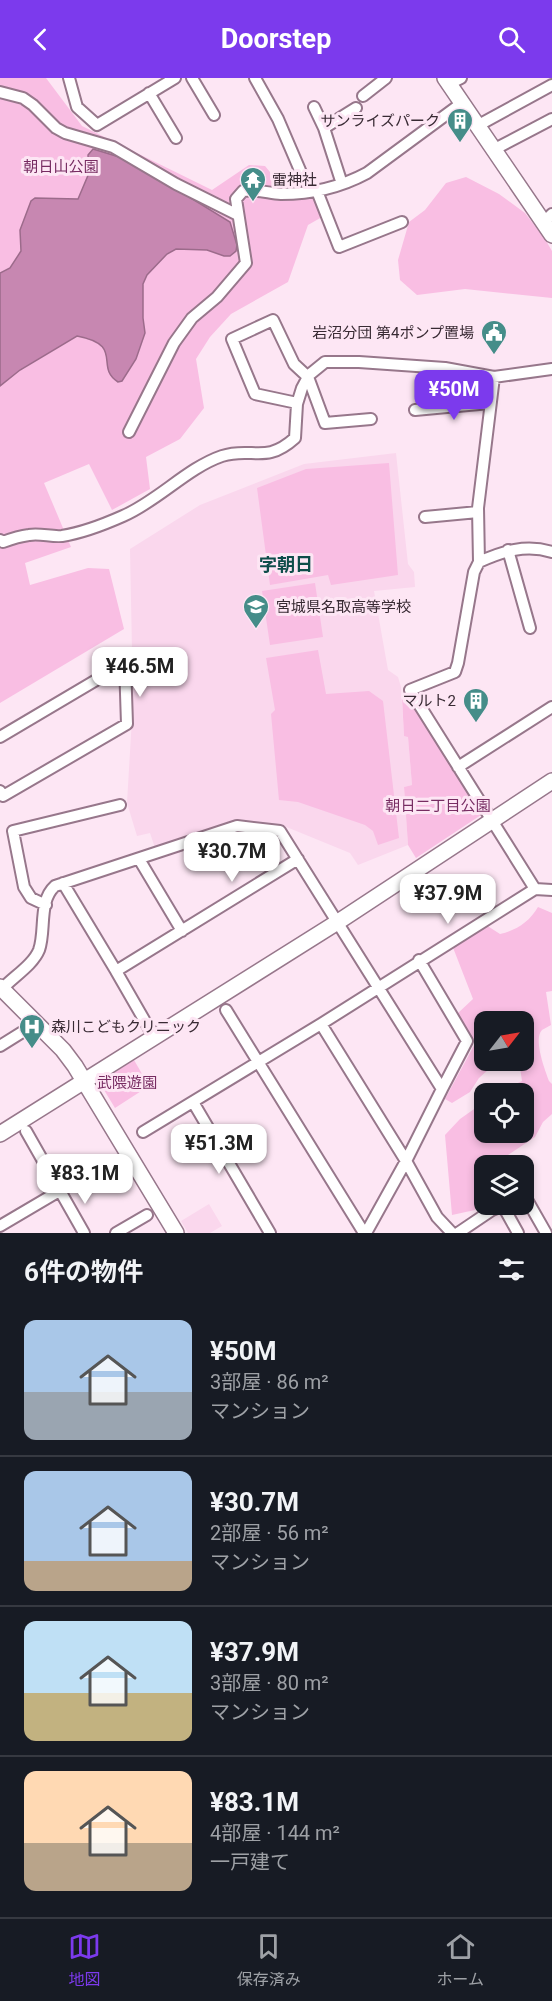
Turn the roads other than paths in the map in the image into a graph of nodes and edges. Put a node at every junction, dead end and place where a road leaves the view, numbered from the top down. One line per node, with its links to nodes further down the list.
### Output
1 (69, 78): 9 (street)
2 (175, 78): 9 (street)
3 (192, 78): 14 (street)
4 (255, 78): 21 (street)
5 (386, 78): 10 (street)
6 (452, 80): 11 (street)
7 (552, 85): 16 (street)
8 (0, 92): 22 (street)
9 (149, 93): 18 (street)
10 (363, 96)
11 (462, 103): 16 (street); 20 (street)
12 (314, 107): 17 (street)
13 (356, 108): 17 (street)
14 (214, 115)
15 (552, 119): 19 (street)
16 (477, 126): 19 (street)
17 (324, 128): 20 (street)
18 (176, 138)
19 (493, 150): 24 (street)
20 (342, 184): 21 (street)
21 (315, 191): 22 (street); 23 (street)
22 (238, 215): 32 (street)
23 (402, 222)
24 (549, 224)
25 (552, 369): 27 (street)
26 (308, 377): 27 (street); 28 (street); 28 (street); 31 (street)
27 (494, 377): 29 (street)
28 (297, 403): 35 (street)
29 (490, 403): 30 (street); 33 (street)
30 (415, 410)
31 (371, 419)
32 (129, 432)
33 (478, 512): 34 (street); 38 (street)
34 (425, 517)
35 (0, 540)
36 (508, 550): 37 (street); 38 (street); 39 (street)
37 (552, 552)
38 (479, 562): 42 (street)
39 (530, 627)
40 (552, 707): 42 (street)
41 (0, 737): 44 (street)
42 (458, 767): 46 (street)
43 (552, 781): 46 (street)
44 (0, 791)
45 (120, 806): 52 (street)
46 (491, 820): 50 (street); 53 (street)
47 (139, 859): 48 (street); 49 (street); 54 (street)
48 (298, 859): 53 (street); 54 (street)
49 (63, 883): 52 (street); 56 (street)
50 (535, 889): 51 (street); 55 (street)
51 (552, 890)
52 (46, 905): 58 (street)
53 (337, 923): 57 (street); 62 (street)
54 (182, 931): 56 (street)
55 (419, 960): 57 (street); 66 (street)
56 (116, 971): 62 (street)
57 (378, 987): 60 (street); 66 (street)
58 (1, 988): 65 (street)
59 (226, 1010): 64 (street)
60 (321, 1024): 64 (street); 71 (street)
61 (24, 1031): 63 (street)
62 (154, 1037): 65 (street)
63 (0, 1046)
64 (257, 1062): 67 (street); 82 (street)
65 (84, 1081): 70 (street); 80 (street)
66 (442, 1089): 71 (street)
67 (194, 1102): 69 (street); 81 (street)
68 (26, 1131): 72 (street)
69 (143, 1132)
70 (0, 1134)
71 (406, 1161): 82 (street); 83 (street)
72 (61, 1190): 77 (street); 78 (street)
73 (534, 1212): 86 (street)
74 (147, 1215): 79 (street)
75 (485, 1215): 84 (street)
76 (510, 1215): 85 (street)
77 (0, 1226)
78 (84, 1233)
79 (116, 1233)
80 (176, 1233)
81 (270, 1233)
82 (365, 1233)
83 (452, 1233)
84 (458, 1233)
85 (518, 1233)
86 (546, 1233)

